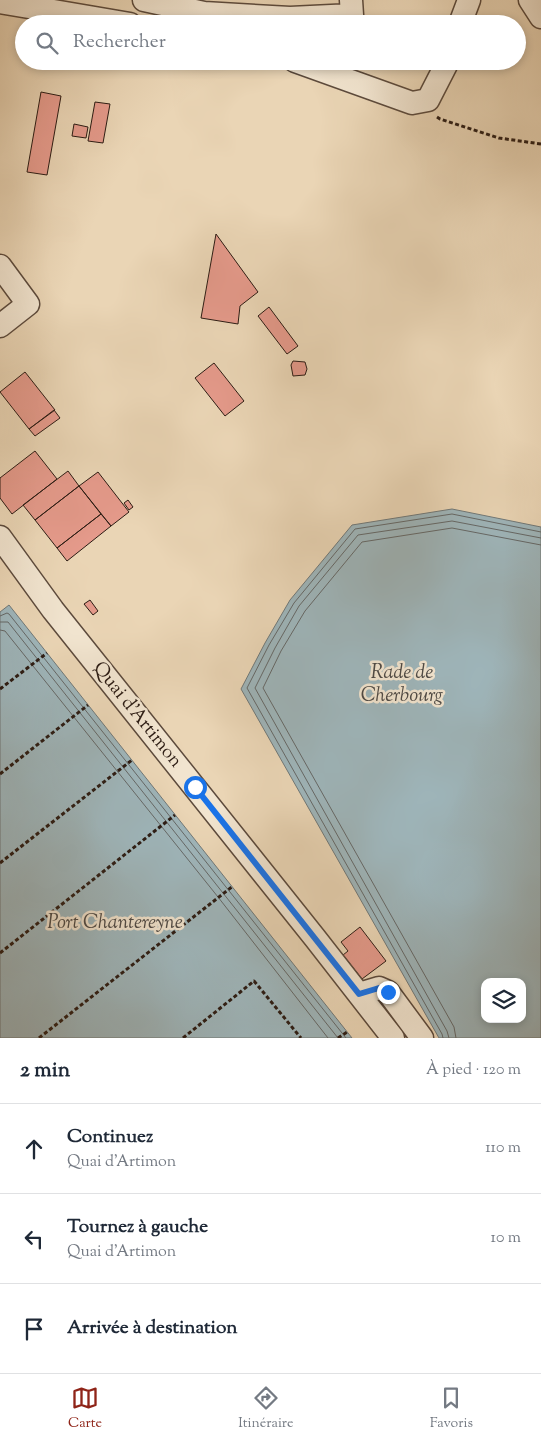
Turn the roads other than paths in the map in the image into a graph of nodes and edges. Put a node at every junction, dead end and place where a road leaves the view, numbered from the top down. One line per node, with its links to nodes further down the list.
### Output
1 (144, 0): 5 (street)
2 (469, 0): 10 (street)
3 (530, 0): 11 (street)
4 (0, 2): 7 (street)
5 (204, 6): 8 (street)
6 (351, 8): 9 (street)
7 (77, 15)
8 (268, 15)
9 (308, 15)
10 (463, 15)
11 (541, 17)
12 (321, 70): 13 (street)
13 (443, 70)
14 (0, 266): 15 (street)
15 (0, 326)
16 (4, 549): 17 (street, Quai d’Artimon)
17 (359, 994): 18 (street, Quai d’Artimon); 19 (street)
18 (393, 1038)
19 (422, 1038)

